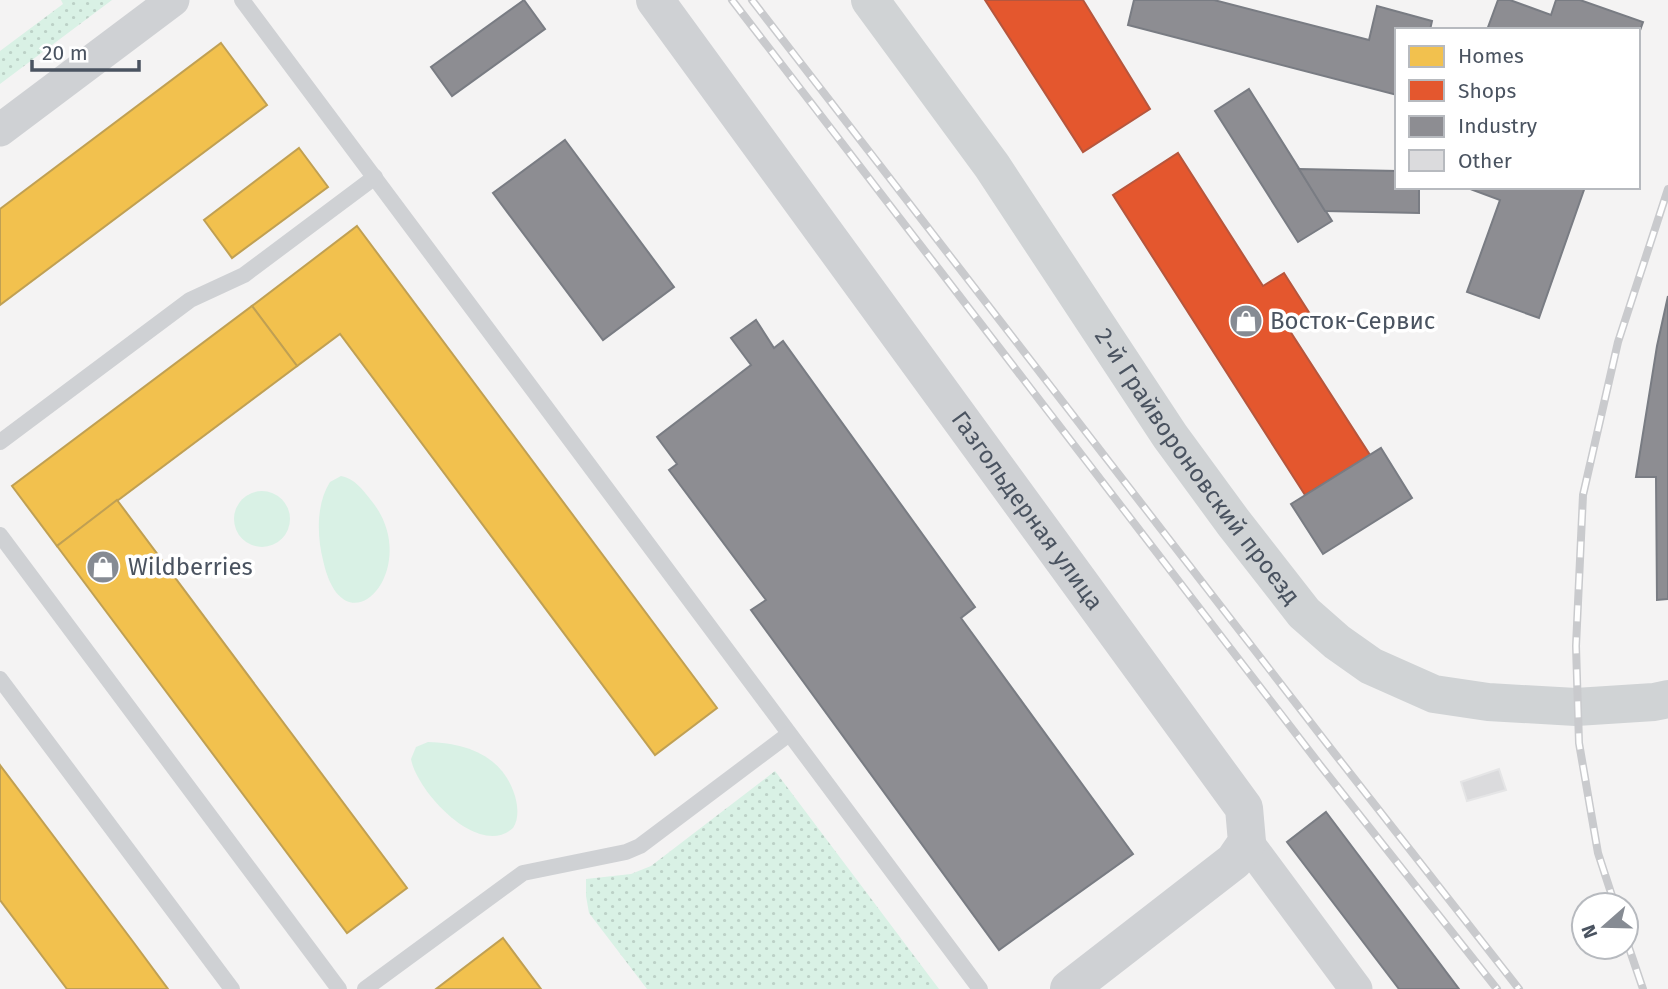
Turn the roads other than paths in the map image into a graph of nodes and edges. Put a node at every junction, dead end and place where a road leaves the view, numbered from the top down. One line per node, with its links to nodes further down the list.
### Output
1 (173, 0): 5 (street)
2 (242, 0): 6 (lane)
3 (654, 0): 12 (street, Газгольдерная улица)
4 (870, 0): 10 (main road, 2-й Грайвороновский проезд)
5 (0, 130)
6 (374, 177): 7 (lane); 11 (lane)
7 (0, 442)
8 (0, 535): 14 (lane)
9 (0, 679): 13 (lane)
10 (1668, 699)
11 (789, 734): 15 (lane); 16 (lane)
12 (1247, 842): 17 (street); 18 (street)
13 (232, 989)
14 (339, 989)
15 (365, 989)
16 (980, 989)
17 (1069, 989)
18 (1356, 989)

